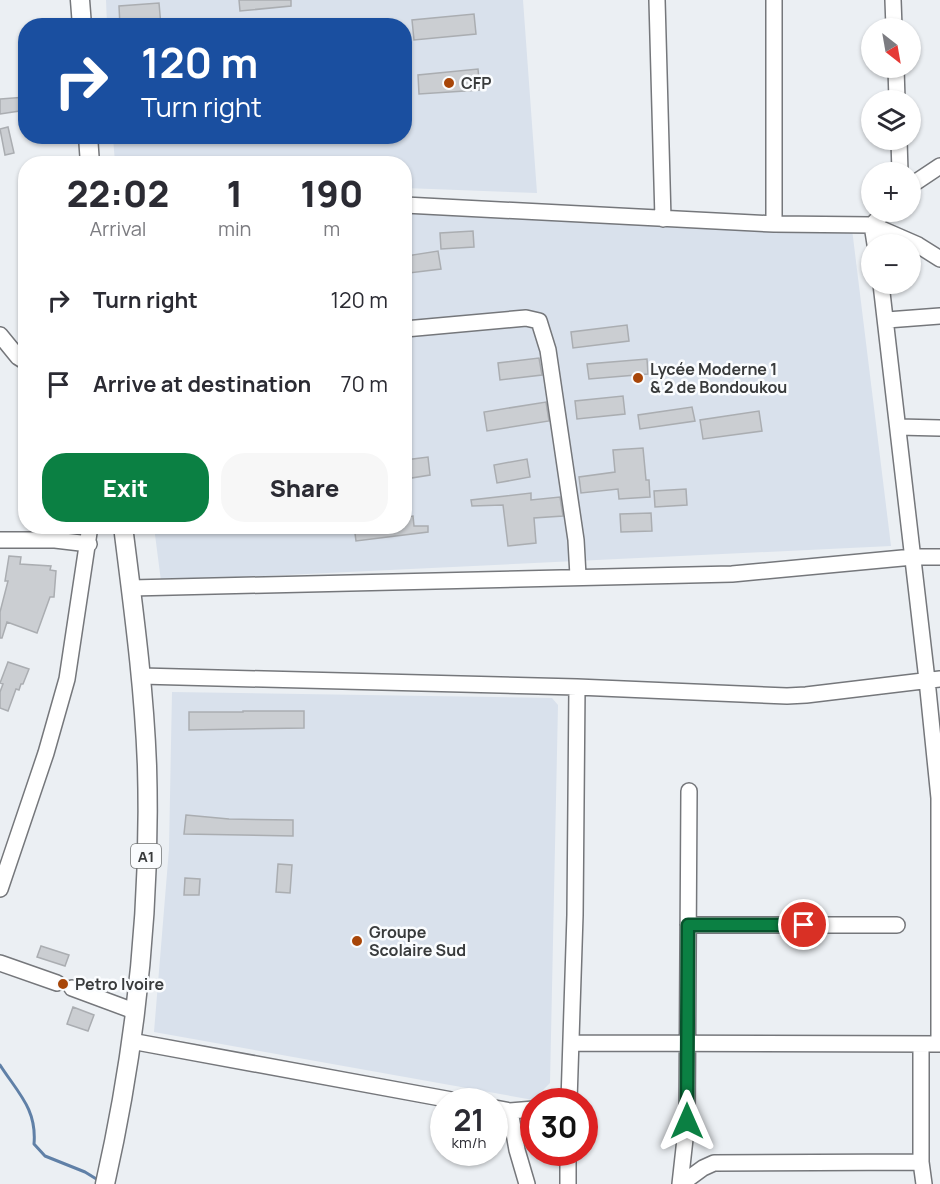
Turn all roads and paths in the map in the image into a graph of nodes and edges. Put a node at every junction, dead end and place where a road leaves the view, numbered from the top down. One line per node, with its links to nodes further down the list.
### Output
1 (80, 0): 5 (main road)
2 (657, 0): 10 (street)
3 (774, 0): 12 (street)
4 (893, 0): 6 (street)
5 (81, 18)
6 (894, 18)
7 (940, 166): 8 (street)
8 (921, 179)
9 (412, 205): 10 (street)
10 (663, 219): 12 (street)
11 (875, 222): 13 (street)
12 (774, 224): 13 (street)
13 (872, 225): 14 (street); 15 (street)
14 (873, 234)
15 (940, 259)
16 (883, 294): 18 (street)
17 (940, 316): 18 (street)
18 (887, 320): 22 (street)
19 (412, 328): 30 (street)
20 (0, 335): 21 (street)
21 (18, 357)
22 (898, 427): 23 (street); 28 (street)
23 (940, 428)
24 (90, 534): 27 (street)
25 (124, 534): 31 (main road, A1)
26 (0, 540): 27 (street)
27 (89, 544): 37 (street)
28 (913, 557): 29 (street); 30 (street); 33 (street)
29 (940, 557)
30 (578, 576): 31 (street)
31 (131, 588): 32 (main road, A1)
32 (141, 676): 34 (street); 42 (main road, A1)
33 (934, 680): 34 (street); 36 (street)
34 (577, 687): 44 (street)
35 (689, 791): 39 (street)
36 (939, 798): 47 (street)
37 (5, 855): 38 (street)
38 (0, 889)
39 (688, 925): 40 (street); 45 (street)
40 (897, 926)
41 (0, 963): 42 (street)
42 (134, 1011): 43 (main road, A1)
43 (131, 1041): 49 (street); 53 (main road, A1)
44 (571, 1043): 45 (street); 48 (street)
45 (687, 1043): 46 (street); 56 (street)
46 (921, 1044): 47 (street); 51 (street)
47 (940, 1044)
48 (569, 1088)
49 (430, 1096)
50 (508, 1124): 54 (street)
51 (921, 1161): 56 (street); 57 (street)
52 (568, 1166): 55 (street)
53 (105, 1184)
54 (526, 1184)
55 (568, 1184)
56 (680, 1184)
57 (924, 1184)

